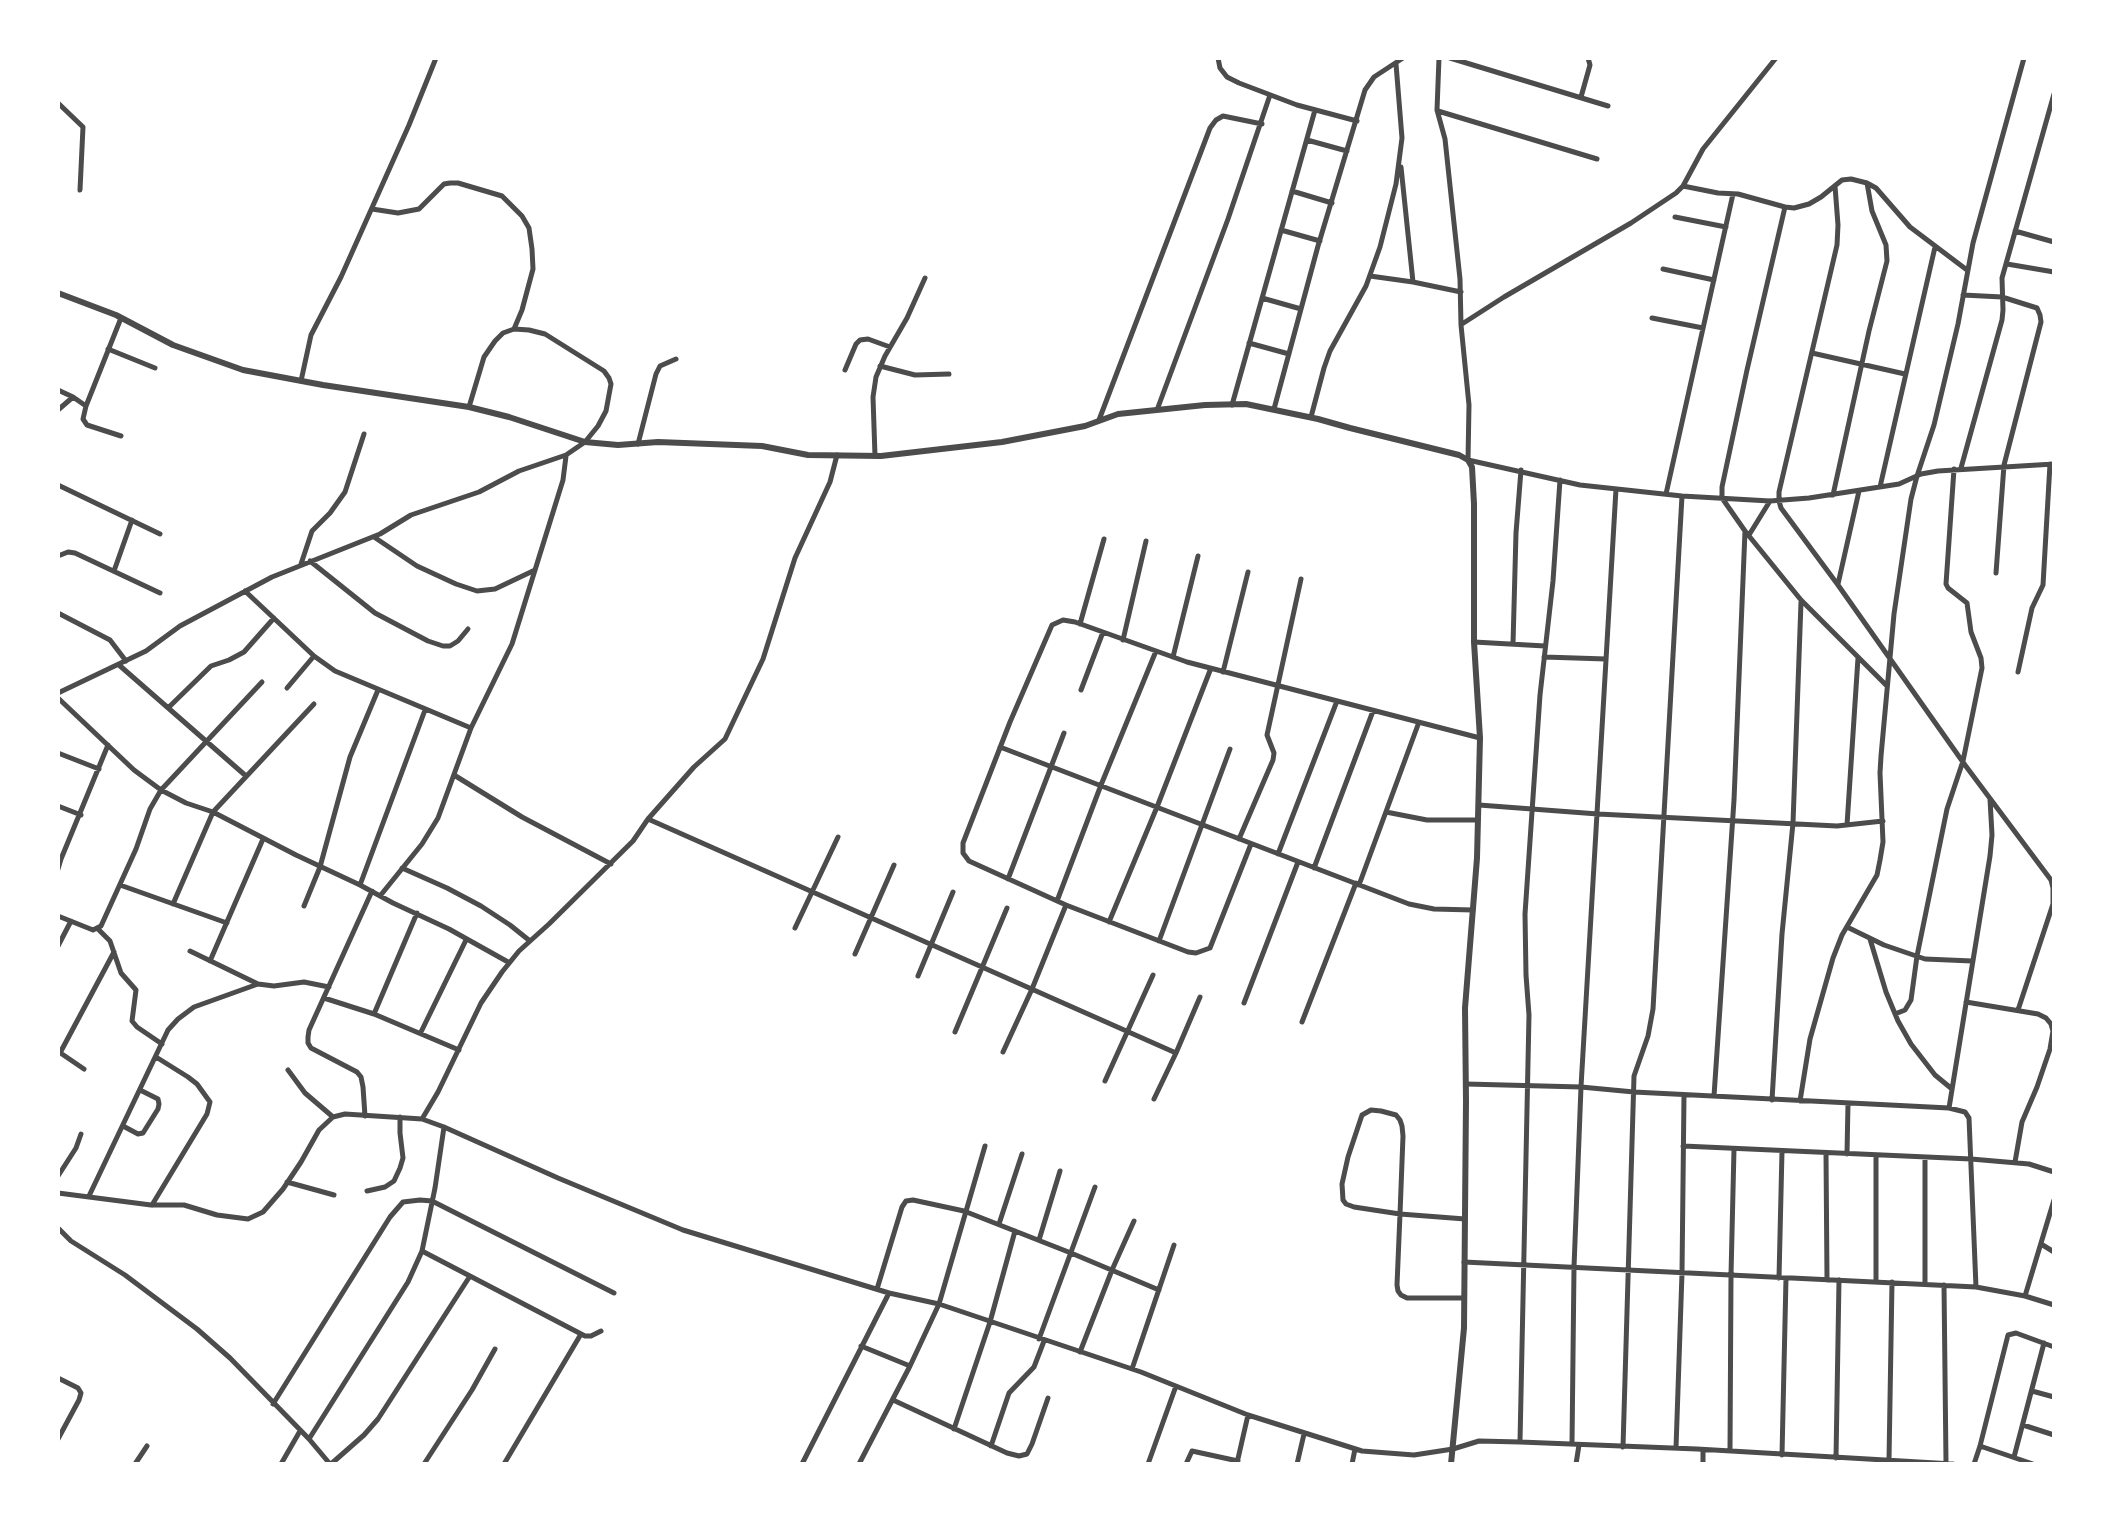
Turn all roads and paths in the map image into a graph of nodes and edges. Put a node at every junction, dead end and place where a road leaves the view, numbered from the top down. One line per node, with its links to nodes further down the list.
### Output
1 (436, 58): 31 (street)
2 (1218, 58): 10 (street)
3 (1403, 58): 9 (street)
4 (1439, 58): 16 (street)
5 (1450, 58): 12 (street)
6 (1588, 58): 12 (street)
7 (1776, 58): 24 (street)
8 (2024, 58): 41 (street)
9 (1396, 64): 17 (street); 21 (street)
10 (1270, 95): 15 (street); 18 (street)
11 (2054, 95): 35 (street)
12 (1581, 97): 14 (street)
13 (58, 103): 26 (street)
14 (1608, 106)
15 (1315, 110): 17 (street); 19 (street)
16 (1437, 110): 22 (street); 47 (street)
17 (1357, 121): 20 (street)
18 (1262, 124): 78 (street); 80 (street)
19 (1307, 140): 20 (street); 27 (street)
20 (1347, 151): 29 (street)
21 (1400, 158): 43 (street); 46 (street)
22 (1597, 159)
23 (1867, 183): 25 (street); 38 (street); 64 (street)
24 (1683, 186): 28 (street); 55 (street)
25 (1835, 186): 30 (street); 61 (street)
26 (80, 190)
27 (1292, 191): 29 (street); 34 (street)
28 (1733, 194): 30 (street); 33 (street)
29 (1332, 203): 36 (street)
30 (1785, 207): 102 (street)
31 (372, 209): 57 (street); 70 (street)
32 (1675, 217): 33 (street)
33 (1726, 227): 45 (street)
34 (1281, 230): 36 (street); 51 (street)
35 (2015, 231): 37 (street); 39 (street)
36 (1320, 241): 52 (street)
37 (2054, 242)
38 (1935, 247): 41 (street); 69 (street)
39 (2007, 264): 42 (street); 50 (street)
40 (1663, 269): 45 (street)
41 (1967, 270): 49 (street)
42 (2054, 272)
43 (1370, 276): 46 (street); 79 (street)
44 (925, 278): 59 (street)
45 (1714, 280): 56 (street)
46 (1413, 282): 47 (street)
47 (1461, 292): 55 (street)
48 (58, 293): 53 (street)
49 (1963, 295): 50 (street); 93 (street)
50 (2002, 297): 90 (street); 91 (street)
51 (1262, 298): 52 (street); 58 (street)
52 (1301, 309): 62 (street)
53 (121, 318): 60 (street); 70 (street)
54 (1652, 318): 56 (street)
55 (1461, 325): 88 (street)
56 (1703, 328): 99 (street)
57 (514, 329): 75 (street); 83 (street)
58 (1249, 343): 62 (street); 73 (street)
59 (890, 347): 65 (street); 67 (street)
60 (108, 349): 66 (street); 74 (street)
61 (1812, 353): 64 (street); 104 (street)
62 (1289, 354): 76 (street)
63 (676, 359): 84 (street)
64 (1862, 364): 69 (street); 100 (street)
65 (880, 366): 68 (street); 87 (street)
66 (155, 368)
67 (845, 370)
68 (949, 374)
69 (1905, 374): 96 (street)
70 (301, 381): 75 (street)
71 (58, 390): 72 (street)
72 (73, 397): 74 (street); 77 (street)
73 (1232, 405): 76 (street); 78 (street)
74 (86, 406): 82 (street)
75 (469, 407): 83 (street)
76 (1274, 409): 79 (street)
77 (58, 410)
78 (1157, 411): 80 (street)
79 (1311, 417): 88 (street)
80 (1099, 421): 87 (street)
81 (364, 434): 114 (street)
82 (121, 436)
83 (585, 442): 84 (street); 85 (street)
84 (638, 444): 86 (street)
85 (566, 455): 108 (street); 115 (street)
86 (837, 455): 87 (street); 183 (street)
87 (875, 456)
88 (1468, 460): 92 (street); 130 (street)
89 (2052, 464): 90 (street); 144 (street)
90 (2004, 465): 91 (street); 118 (street)
91 (1957, 468): 93 (street); 166 (street)
92 (1521, 470): 94 (street); 131 (street)
93 (1917, 476): 96 (street); 140 (street)
94 (1560, 480): 97 (street); 132 (street)
95 (58, 485): 105 (street)
96 (1880, 487): 98 (street)
97 (1616, 489): 99 (street); 138 (street)
98 (1859, 491): 100 (street); 120 (street)
99 (1666, 494): 101 (street)
100 (1833, 495): 104 (street)
101 (1682, 496): 102 (street); 182 (street)
102 (1722, 498): 103 (street); 106 (street)
103 (1770, 501): 104 (street); 106 (street)
104 (1779, 501): 120 (street)
105 (132, 520): 107 (street); 116 (street)
106 (1747, 533): 123 (street); 185 (street)
107 (160, 534)
108 (373, 536): 113 (street); 115 (street)
109 (1104, 539): 126 (street)
110 (1146, 541): 129 (street)
111 (58, 556): 116 (street)
112 (1198, 556): 135 (street)
113 (310, 561): 114 (street); 127 (street)
114 (301, 565): 121 (street)
115 (535, 570): 158 (street)
116 (114, 571): 122 (street)
117 (1248, 572): 143 (street)
118 (1996, 573)
119 (1301, 579): 146 (street)
120 (1838, 585): 140 (street)
121 (245, 591): 125 (street); 139 (street)
122 (160, 593)
123 (1801, 600): 137 (street); 187 (street)
124 (58, 613): 139 (street)
125 (274, 618): 134 (street); 154 (street)
126 (1080, 624): 128 (street); 163 (street)
127 (468, 629)
128 (1103, 632): 129 (street); 150 (street)
129 (1123, 640): 133 (street)
130 (1474, 642): 131 (street); 160 (street)
131 (1513, 644): 132 (street)
132 (1545, 646): 136 (street)
133 (1156, 651): 135 (street); 171 (street)
134 (314, 656): 148 (street); 149 (street)
135 (1173, 657): 142 (street)
136 (1544, 657): 138 (street); 177 (street)
137 (1858, 658): 147 (street); 189 (street)
138 (1606, 659): 180 (street)
139 (126, 661): 141 (street)
140 (1891, 661): 147 (street); 166 (street)
141 (119, 665): 151 (street); 154 (street)
142 (1211, 668): 143 (street); 176 (street)
143 (1223, 672): 146 (street)
144 (2018, 672)
145 (262, 682): 161 (street)
146 (1279, 686): 152 (street); 192 (street)
147 (1887, 686): 186 (street)
148 (287, 688)
149 (378, 690): 155 (street); 199 (street)
150 (1081, 690)
151 (58, 696): 162 (street)
152 (1337, 701): 156 (street); 194 (street)
153 (314, 704): 170 (street)
154 (168, 708): 161 (street)
155 (425, 710): 158 (street); 206 (street)
156 (1373, 711): 157 (street); 201 (street)
157 (1419, 722): 160 (street); 179 (street)
158 (471, 728): 169 (street)
159 (1064, 733): 167 (street)
160 (1480, 738): 174 (street)
161 (207, 742): 170 (street); 172 (street)
162 (109, 744): 168 (street); 172 (street)
163 (1000, 747): 167 (street); 203 (street)
164 (1230, 749): 188 (street)
165 (58, 753): 168 (street)
166 (1963, 761): 173 (street); 236 (street)
167 (1051, 765): 171 (street); 203 (street)
168 (99, 769): 181 (street)
169 (454, 775): 197 (street); 200 (street)
170 (246, 776): 178 (street)
171 (1101, 785): 176 (street); 211 (street)
172 (161, 790): 178 (street); 205 (street)
173 (1990, 798): 238 (street); 250 (street)
174 (1479, 805): 177 (street); 184 (street)
175 (58, 806): 181 (street)
176 (1157, 807): 188 (street); 221 (street)
177 (1532, 809): 180 (street); 267 (street)
178 (213, 812): 191 (street); 212 (street)
179 (1386, 812): 184 (street); 204 (street)
180 (1598, 814): 182 (street); 268 (street)
181 (81, 815): 195 (street)
182 (1663, 816): 185 (street); 271 (street)
183 (648, 819): 197 (street); 209 (street)
184 (1478, 820): 216 (street)
185 (1733, 820): 187 (street); 273 (street)
186 (1883, 821): 189 (street); 223 (street)
187 (1793, 823): 189 (street); 275 (street)
188 (1201, 824): 192 (street); 230 (street)
189 (1847, 825)
190 (838, 837): 209 (street)
191 (263, 839): 199 (street); 222 (street)
192 (1239, 839): 193 (street)
193 (1251, 844): 194 (street); 230 (street)
194 (1278, 854): 196 (street)
195 (60, 858): 202 (street)
196 (1298, 862): 201 (street); 249 (street)
197 (611, 864): 229 (street)
198 (894, 865): 219 (street)
199 (320, 867): 206 (street); 214 (street)
200 (402, 868): 210 (street); 229 (street)
201 (1314, 868): 204 (street)
202 (58, 869)
203 (1008, 879): 211 (street)
204 (1357, 884): 216 (street); 253 (street)
205 (120, 885): 212 (street); 225 (street)
206 (360, 885): 207 (street)
207 (372, 891): 210 (street); 244 (street)
208 (953, 892): 231 (street)
209 (813, 893): 219 (street); 224 (street)
210 (380, 896): 217 (street)
211 (1057, 901): 213 (street)
212 (173, 904): 222 (street)
213 (1066, 905): 221 (street); 245 (street)
214 (304, 906)
215 (1007, 908): 240 (street)
216 (1473, 910): 266 (street)
217 (417, 913): 227 (street); 251 (street)
218 (58, 916): 220 (street)
219 (871, 918): 231 (street); 235 (street)
220 (71, 921): 225 (street); 226 (street)
221 (1109, 922): 230 (street)
222 (227, 923): 237 (street)
223 (1847, 927): 228 (street); 276 (street)
224 (795, 928)
225 (98, 929): 234 (street)
226 (60, 937): 232 (street)
227 (466, 939): 239 (street); 254 (street)
228 (1870, 939): 236 (street); 252 (street)
229 (530, 941): 239 (street)
230 (1159, 941)
231 (933, 945): 240 (street); 242 (street)
232 (58, 946)
233 (190, 951): 237 (street)
234 (114, 952): 257 (street); 259 (street)
235 (855, 954)
236 (1917, 956): 238 (street); 252 (street)
237 (210, 961): 243 (street)
238 (1972, 961): 248 (street)
239 (509, 963): 258 (street)
240 (982, 967): 245 (street); 255 (street)
241 (1153, 975): 256 (street)
242 (918, 976)
243 (258, 984): 244 (street); 257 (street)
244 (329, 987): 247 (street)
245 (1032, 989): 256 (street); 260 (street)
246 (1200, 997): 261 (street)
247 (324, 998): 251 (street); 279 (street)
248 (1966, 1002): 250 (street); 269 (street)
249 (1244, 1003)
250 (2018, 1010): 296 (street)
251 (374, 1014): 254 (street)
252 (1895, 1014): 269 (street)
253 (1302, 1022)
254 (421, 1032): 258 (street)
255 (955, 1032)
256 (1128, 1032): 261 (street); 265 (street)
257 (162, 1044): 262 (street)
258 (459, 1050): 282 (street)
259 (59, 1052): 263 (street)
260 (1003, 1052)
261 (1176, 1053): 274 (street)
262 (156, 1057): 270 (street); 308 (street)
263 (84, 1069)
264 (288, 1070): 280 (street)
265 (1105, 1081)
266 (1466, 1084): 267 (street); 311 (street)
267 (1526, 1086): 268 (street); 323 (street)
268 (1581, 1087): 271 (street); 324 (street)
269 (1952, 1089): 278 (street)
270 (140, 1090): 283 (street); 283 (street)
271 (1634, 1092): 272 (street); 326 (street)
272 (1684, 1095): 273 (street); 287 (street)
273 (1714, 1096): 275 (street)
274 (1154, 1099)
275 (1772, 1100): 276 (street)
276 (1800, 1101): 277 (street)
277 (1848, 1103): 278 (street); 292 (street)
278 (1949, 1108): 295 (street)
279 (365, 1116): 280 (street); 281 (street)
280 (333, 1117): 300 (street)
281 (400, 1117): 282 (street); 302 (street)
282 (422, 1119): 284 (street)
283 (123, 1126): 305 (street)
284 (444, 1127): 307 (street); 338 (street)
285 (81, 1134): 299 (street)
286 (985, 1146): 309 (street)
287 (1683, 1146): 288 (street); 327 (street)
288 (1734, 1149): 289 (street); 328 (street)
289 (1782, 1151): 290 (street); 330 (street)
290 (1826, 1153): 292 (street); 331 (street)
291 (1022, 1154): 313 (street)
292 (1847, 1154): 293 (street)
293 (1876, 1155): 294 (street); 333 (street)
294 (1925, 1157): 295 (street); 335 (street)
295 (1971, 1159): 296 (street); 337 (street)
296 (2015, 1162): 298 (street)
297 (1060, 1171): 316 (street)
298 (2054, 1172)
299 (58, 1176)
300 (287, 1182): 304 (street); 308 (street)
301 (1095, 1187): 321 (street)
302 (367, 1191)
303 (58, 1193): 305 (street)
304 (334, 1195)
305 (89, 1196): 308 (street)
306 (2054, 1200): 317 (street)
307 (432, 1201): 319 (street); 340 (street); 363 (street)
308 (151, 1205)
309 (964, 1211): 313 (street); 338 (street); 344 (street)
310 (1400, 1214): 310 (street); 311 (street); 343 (street)
311 (1465, 1219): 322 (street)
312 (1134, 1221): 325 (street)
313 (999, 1224): 315 (street)
314 (58, 1228): 363 (street)
315 (1015, 1231): 316 (street); 346 (street)
316 (1039, 1240): 321 (street)
317 (2041, 1244): 320 (street); 342 (street)
318 (1174, 1245): 339 (street)
319 (422, 1251): 329 (street); 371 (street)
320 (2054, 1252)
321 (1071, 1253): 325 (street); 349 (street)
322 (1464, 1262): 323 (street); 343 (street)
323 (1523, 1265): 324 (street); 372 (street)
324 (1574, 1267): 326 (street); 373 (street)
325 (1112, 1270): 339 (street); 354 (street)
326 (1627, 1270): 327 (street); 377 (street)
327 (1682, 1273): 328 (street); 378 (street)
328 (1731, 1275): 330 (street); 382 (street)
329 (470, 1276): 348 (street); 394 (street)
330 (1782, 1278): 331 (street); 384 (street)
331 (1827, 1280): 332 (street)
332 (1839, 1280): 333 (street); 386 (street)
333 (1876, 1282): 334 (street)
334 (1892, 1282): 335 (street); 388 (street)
335 (1925, 1284): 336 (street)
336 (1944, 1285): 337 (street); 391 (street)
337 (1976, 1287): 342 (street)
338 (877, 1289): 341 (street)
339 (1159, 1290): 356 (street)
340 (614, 1293)
341 (889, 1293): 344 (street); 351 (street)
342 (2025, 1296): 345 (street)
343 (1464, 1298): 380 (street)
344 (939, 1304): 346 (street); 355 (street)
345 (2054, 1305)
346 (990, 1322): 349 (street); 366 (street)
347 (601, 1331): 348 (street)
348 (581, 1334): 396 (street)
349 (1042, 1340): 354 (street); 375 (street)
350 (2044, 1343): 352 (street); 359 (street); 376 (street)
351 (861, 1346): 355 (street); 397 (street)
352 (2054, 1347)
353 (495, 1349): 395 (street)
354 (1080, 1352): 356 (street)
355 (910, 1366): 362 (street)
356 (1132, 1369): 358 (street)
357 (58, 1378): 370 (street)
358 (1176, 1386): 364 (street); 399 (street)
359 (2031, 1391): 360 (street); 365 (street)
360 (2054, 1397)
361 (1048, 1398): 375 (street)
362 (893, 1400): 366 (street); 398 (street)
363 (273, 1404): 367 (street)
364 (1248, 1415): 368 (street); 390 (street)
365 (2023, 1425): 369 (street); 385 (street)
366 (954, 1429): 375 (street)
367 (300, 1431): 371 (street); 393 (street)
368 (1304, 1433): 379 (street); 401 (street)
369 (2054, 1435)
370 (58, 1439)
371 (309, 1439): 394 (street)
372 (1520, 1442): 373 (street); 380 (street)
373 (1576, 1444): 377 (street); 405 (street)
374 (147, 1446): 392 (street)
375 (991, 1446)
376 (1980, 1446): 385 (street); 407 (street)
377 (1623, 1447): 378 (street)
378 (1676, 1448): 381 (street)
379 (1355, 1449): 383 (street); 402 (street)
380 (1453, 1449): 383 (street); 404 (street)
381 (1703, 1450): 382 (street); 406 (street)
382 (1730, 1451): 384 (street)
383 (1407, 1454): 403 (street)
384 (1782, 1455): 387 (street)
385 (2014, 1457): 408 (street)
386 (1836, 1458): 387 (street); 388 (street)
387 (1810, 1460)
388 (1889, 1460): 389 (street)
389 (1921, 1462): 391 (street)
390 (1238, 1463): 400 (street)
391 (1950, 1463)
392 (135, 1464)
393 (281, 1464)
394 (331, 1464)
395 (424, 1464)
396 (504, 1464)
397 (802, 1464)
398 (859, 1464)
399 (1148, 1464)
400 (1186, 1464)
401 (1297, 1464)
402 (1352, 1464)
403 (1405, 1464)
404 (1451, 1464)
405 (1576, 1464)
406 (1703, 1464)
407 (1974, 1464)
408 (2033, 1464)

